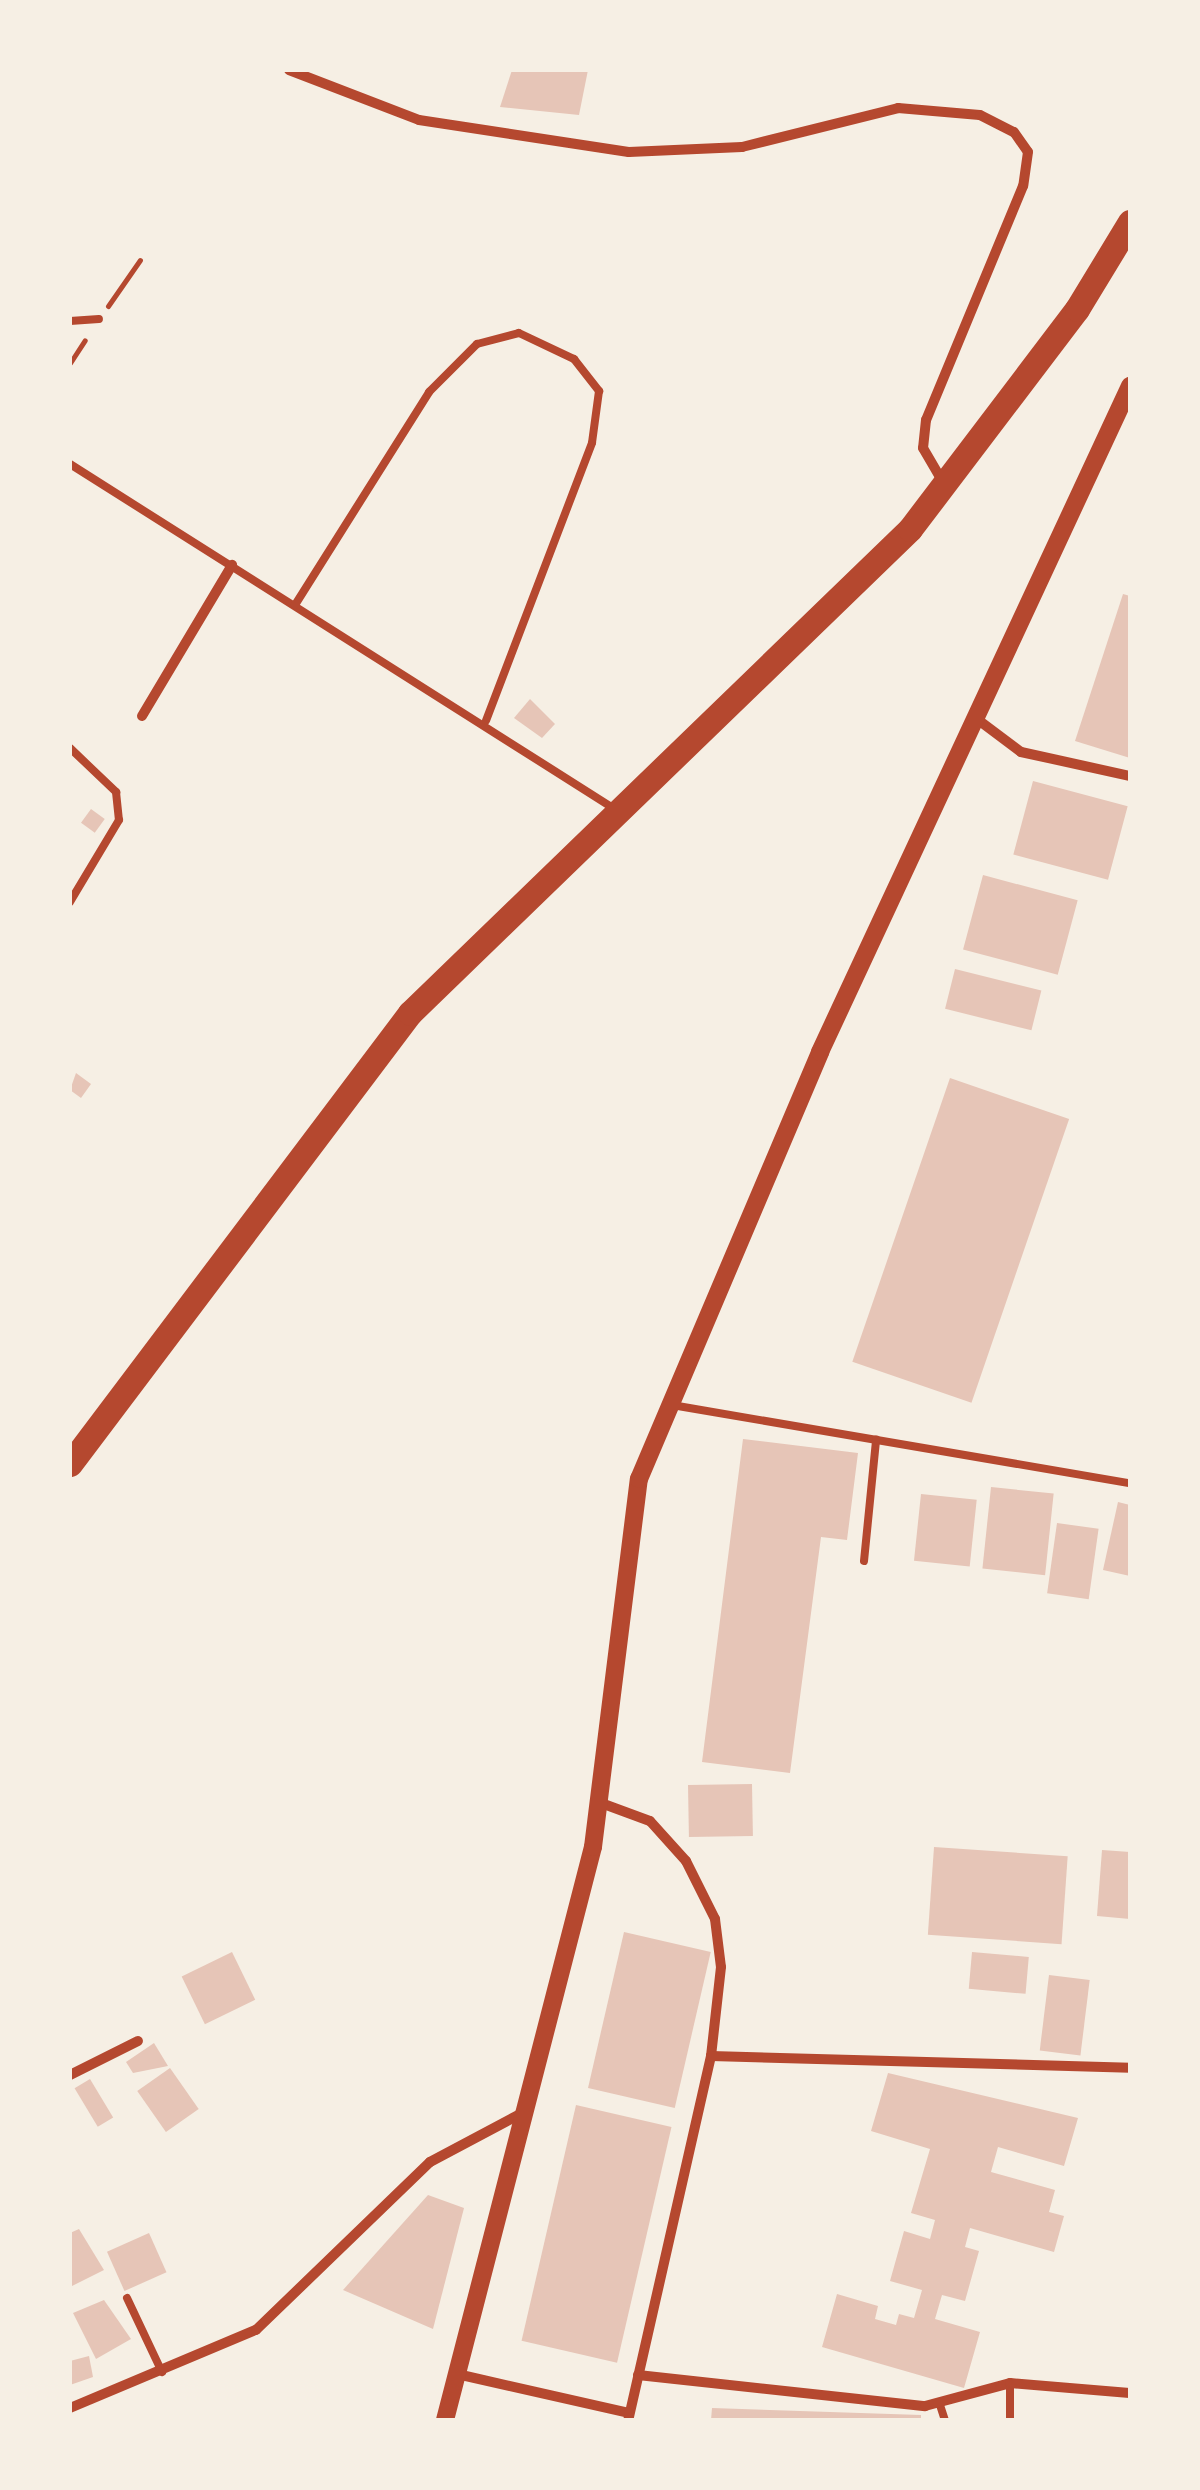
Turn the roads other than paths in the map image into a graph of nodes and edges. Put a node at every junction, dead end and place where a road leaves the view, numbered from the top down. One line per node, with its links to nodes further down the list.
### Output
1 (290, 70): 7 (street)
2 (1130, 222): 7 (main road)
3 (99, 320): 4 (lane)
4 (70, 321)
5 (1130, 386): 11 (street)
6 (70, 464): 8 (lane)
7 (946, 488): 15 (main road)
8 (232, 565): 9 (lane); 10 (street)
9 (296, 605): 12 (lane); 12 (lane)
10 (142, 716)
11 (972, 716): 14 (street); 17 (street)
12 (486, 720): 15 (lane)
13 (70, 748): 16 (lane)
14 (1130, 776)
15 (613, 808): 19 (main road)
16 (70, 902)
17 (668, 1404): 18 (lane); 22 (street)
18 (876, 1440): 20 (lane); 21 (lane)
19 (70, 1464)
20 (1130, 1484)
21 (864, 1561)
22 (601, 1803): 24 (street); 27 (street)
23 (138, 2041): 26 (street)
24 (711, 2056): 25 (street); 31 (street)
25 (1130, 2068)
26 (70, 2075)
27 (524, 2112): 29 (street); 30 (street)
28 (127, 2298): 29 (lane)
29 (162, 2372): 35 (street)
30 (457, 2374): 36 (street); 37 (street)
31 (638, 2374): 34 (street); 36 (street)
32 (1010, 2383): 33 (street); 34 (street); 39 (lane)
33 (1130, 2393)
34 (940, 2405): 38 (lane)
35 (70, 2408)
36 (628, 2417)
37 (445, 2420)
38 (945, 2420)
39 (1010, 2420)

